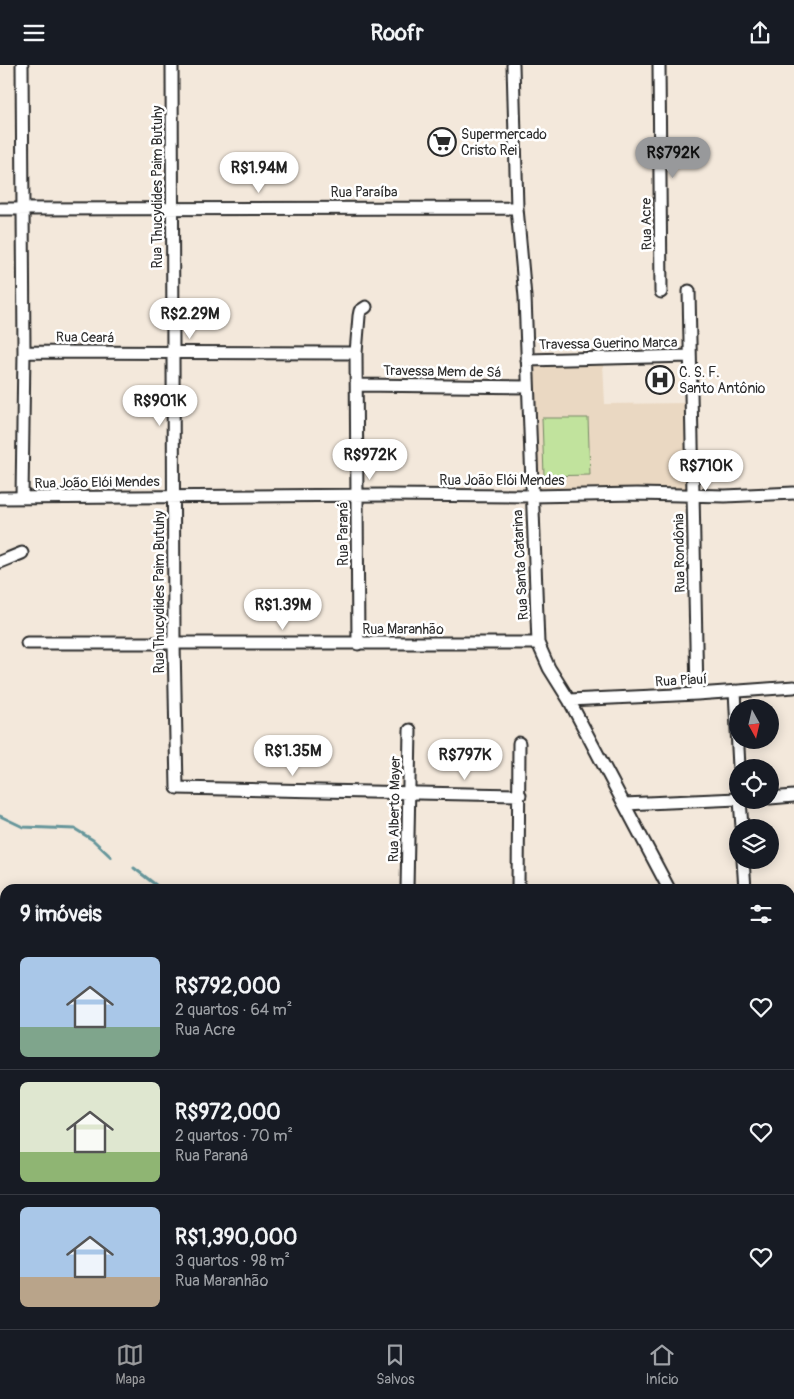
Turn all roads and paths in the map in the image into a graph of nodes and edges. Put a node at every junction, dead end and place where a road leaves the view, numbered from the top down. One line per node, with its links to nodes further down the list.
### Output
1 (22, 65): 8 (street)
2 (172, 65): 5 (street, Rua Thucydides Paim Butuhy)
3 (514, 65): 6 (street, Rua Santa Catarina)
4 (659, 65): 10 (street, Rua Acre)
5 (172, 208): 6 (street, Rua Paraíba); 8 (street, Rua Paraíba); 13 (street, Rua Thucydides Paim Butuhy)
6 (517, 208): 16 (street, Rua Santa Catarina)
7 (0, 209): 8 (street, Rua Paraíba)
8 (24, 209): 12 (street)
9 (689, 291): 15 (street, Rua Rondônia)
10 (661, 292)
11 (366, 307): 14 (street, Rua Paraná)
12 (24, 352): 13 (street, Rua Ceará); 24 (street)
13 (173, 353): 14 (street, Rua Ceará); 22 (street, Rua Thucydides Paim Butuhy)
14 (356, 353): 17 (street, Rua Paraná)
15 (690, 356): 16 (street, Travessa Guerino Marca); 21 (street, Rua Rondônia)
16 (527, 360): 18 (street, Rua Santa Catarina)
17 (357, 385): 18 (street, Travessa Mem de Sá); 20 (street, Rua Paraná)
18 (528, 387): 23 (street, Rua Santa Catarina)
19 (794, 493): 21 (street, Rua João Elói Mendes)
20 (357, 495): 22 (street, Rua João Elói Mendes); 23 (street, Rua João Elói Mendes); 31 (street, Rua Paraná)
21 (693, 495): 23 (street, Rua João Elói Mendes); 34 (street, Rua Rondônia)
22 (174, 496): 24 (street, Rua João Elói Mendes); 30 (street, Rua Thucydides Paim Butuhy)
23 (532, 496): 29 (street, Rua Santa Catarina)
24 (22, 497): 25 (street, Rua João Elói Mendes)
25 (0, 498)
26 (22, 553): 27 (street)
27 (0, 562)
28 (27, 643): 30 (street, Rua Maranhão)
29 (538, 643): 31 (street, Rua Maranhão); 35 (street, Rua Santa Catarina)
30 (174, 644): 31 (street, Rua Maranhão); 39 (street, Rua Thucydides Paim Butuhy)
31 (358, 644)
32 (794, 687): 33 (street, Rua Piauí)
33 (735, 691): 34 (street, Rua Piauí); 38 (street)
34 (697, 694): 35 (street, Rua Piauí)
35 (570, 700): 44 (street, Rua Santa Catarina)
36 (410, 729): 39 (street, Rua Alberto Mayer)
37 (520, 743): 40 (street)
38 (739, 759)
39 (409, 792): 40 (street); 46 (street, Rua Alberto Mayer)
40 (520, 795): 47 (street)
41 (794, 797): 42 (street)
42 (779, 798)
43 (729, 800): 44 (street)
44 (624, 805): 48 (street, Rua Santa Catarina)
45 (744, 869): 49 (street)
46 (407, 884)
47 (518, 884)
48 (666, 884)
49 (745, 884)

